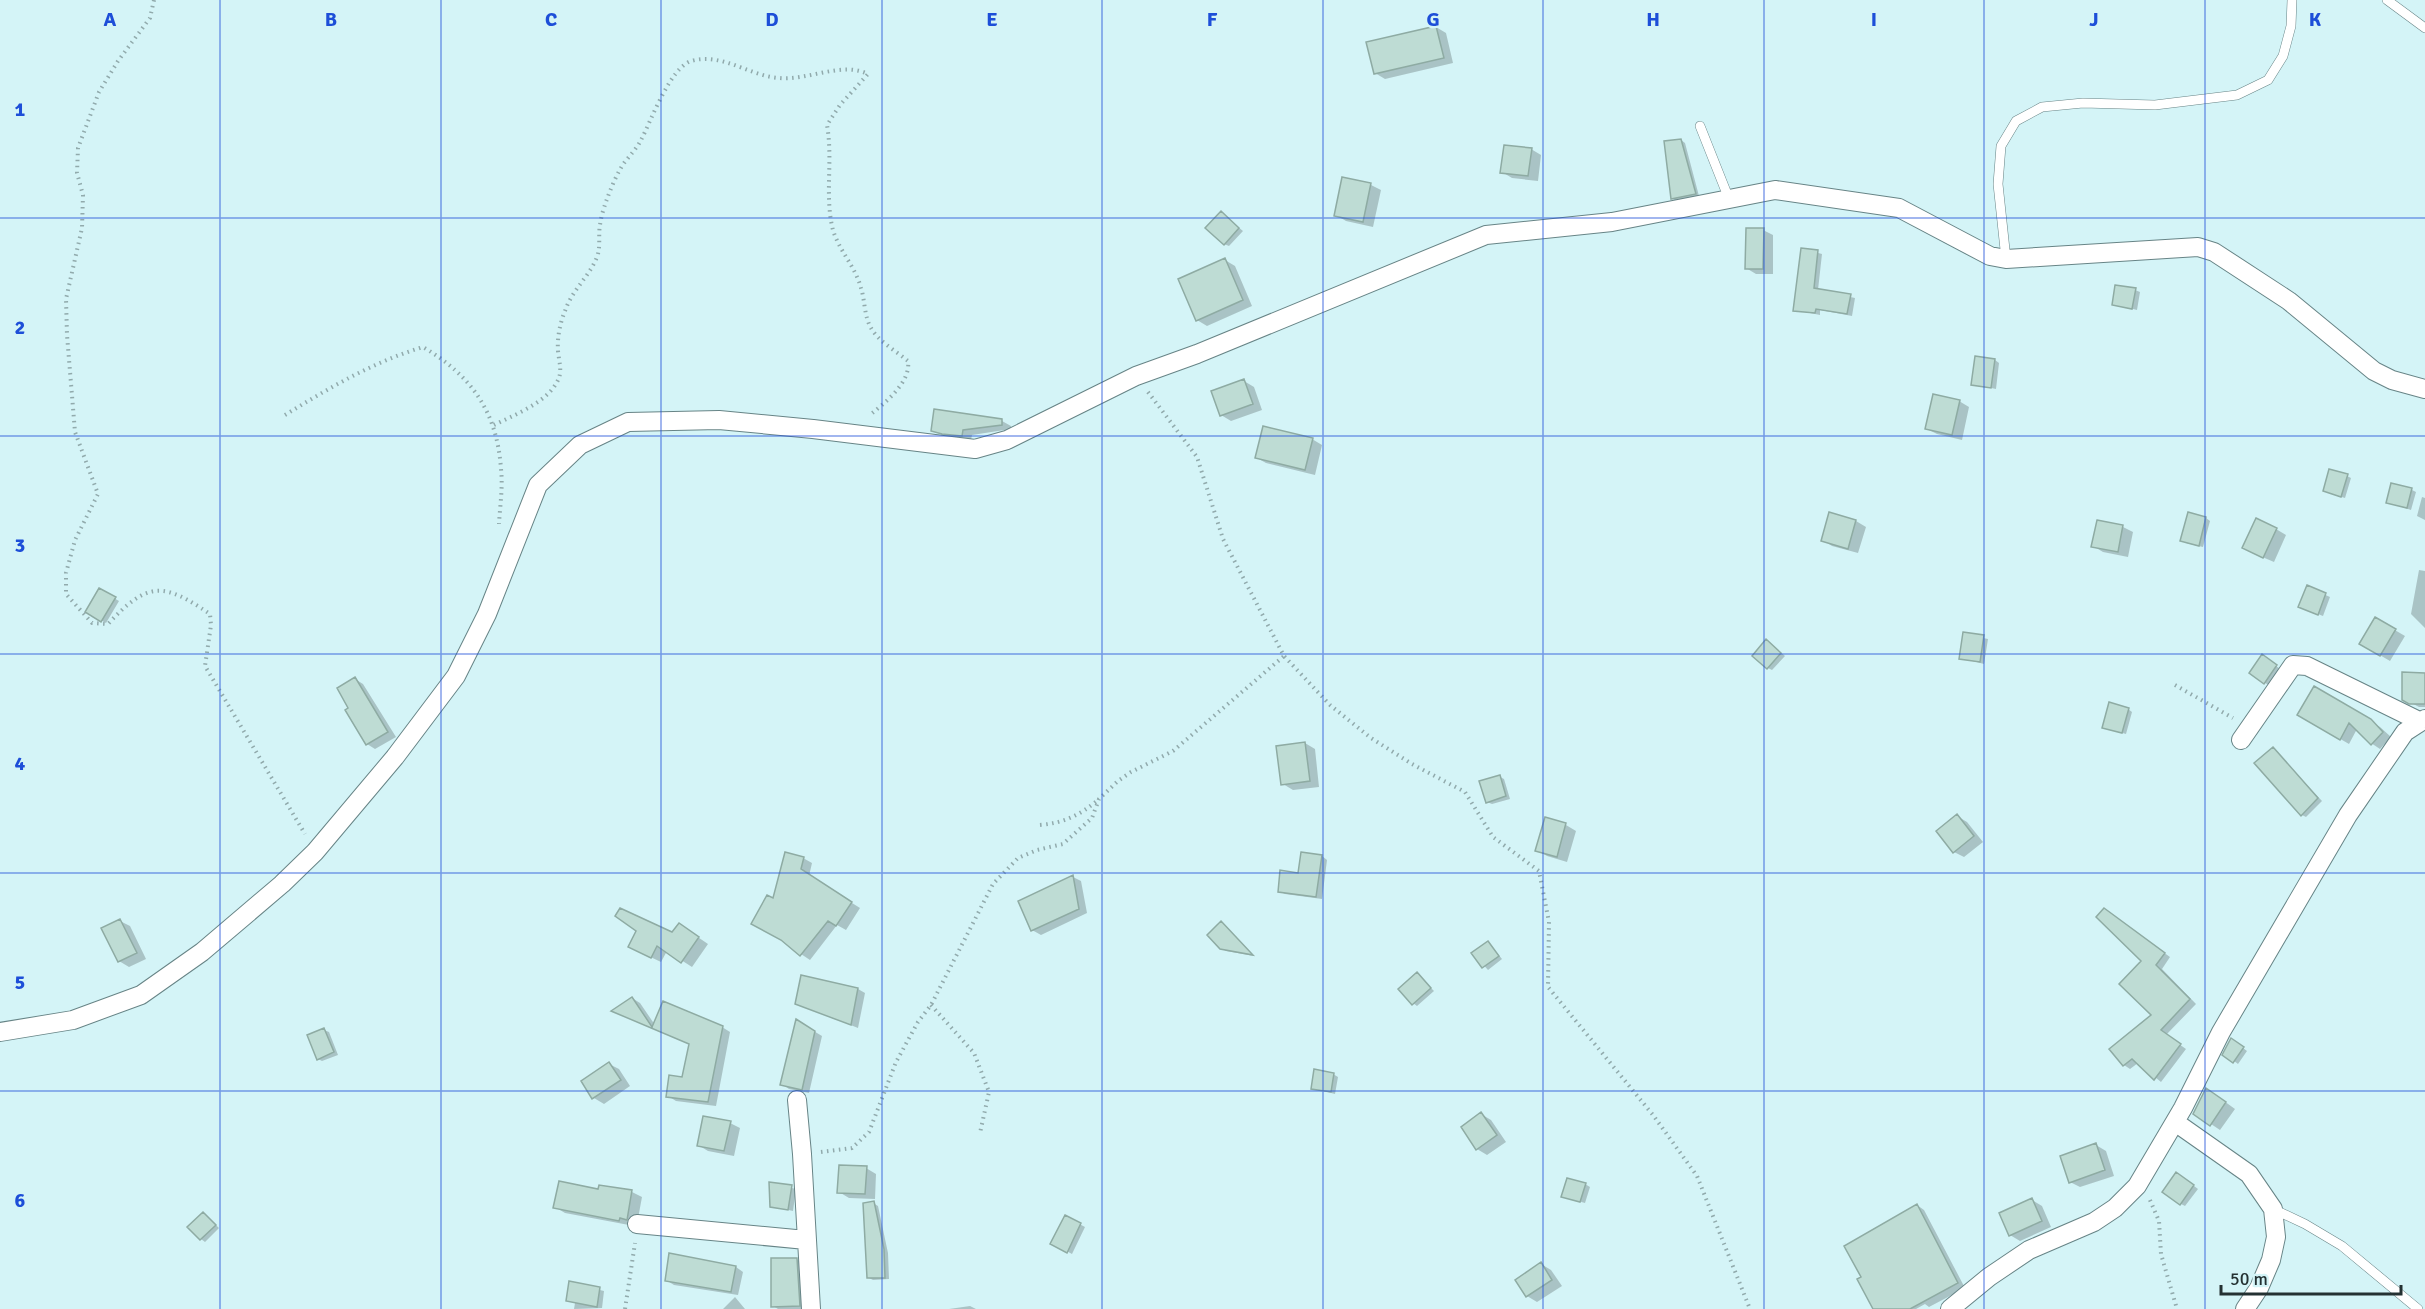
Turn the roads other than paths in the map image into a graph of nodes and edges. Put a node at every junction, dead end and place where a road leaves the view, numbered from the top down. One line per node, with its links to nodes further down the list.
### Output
1 (2292, 0): 6 (lane)
2 (2387, 0): 3 (lane)
3 (2425, 28)
4 (1700, 126): 5 (lane)
5 (1729, 199): 6 (street); 10 (street)
6 (2006, 259): 7 (street)
7 (2425, 388)
8 (2422, 720): 9 (street); 12 (street)
9 (2245, 733)
10 (0, 1032)
11 (797, 1100): 15 (street)
12 (2175, 1122): 13 (street); 17 (street)
13 (2273, 1209): 18 (street); 19 (lane)
14 (637, 1224): 15 (street)
15 (806, 1240): 16 (street)
16 (811, 1309)
17 (1950, 1309)
18 (2245, 1309)
19 (2418, 1309)

